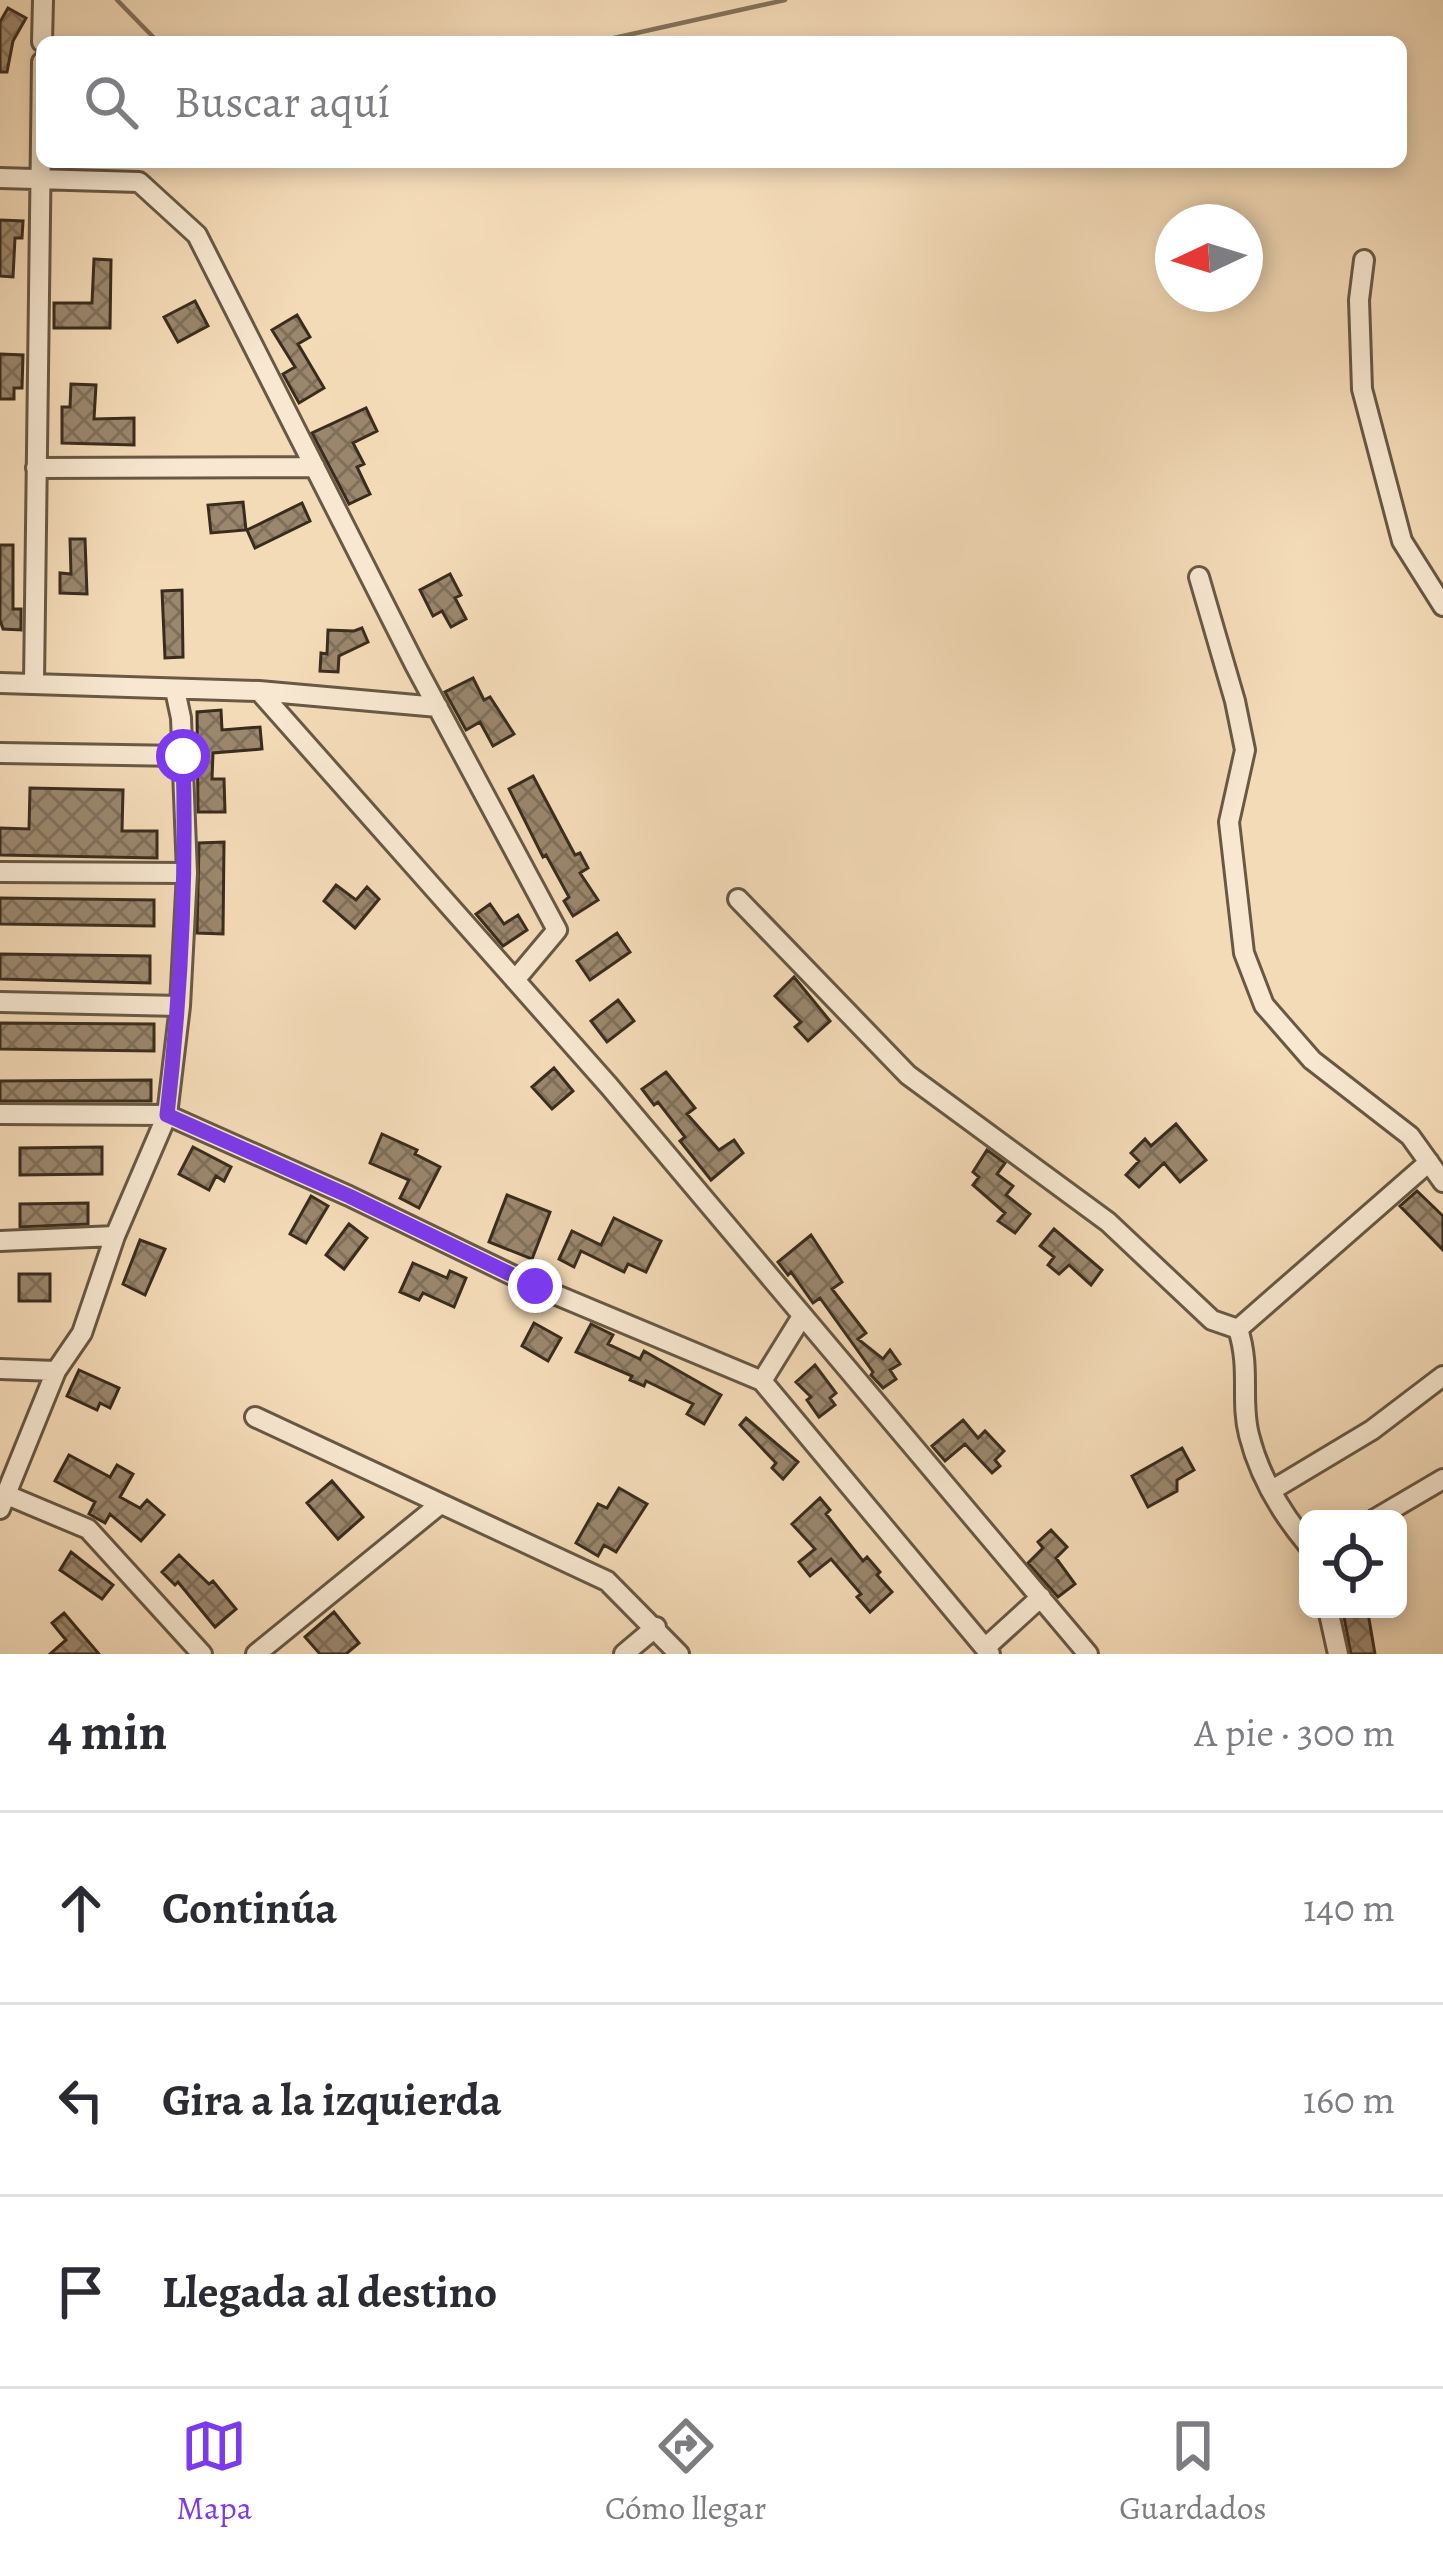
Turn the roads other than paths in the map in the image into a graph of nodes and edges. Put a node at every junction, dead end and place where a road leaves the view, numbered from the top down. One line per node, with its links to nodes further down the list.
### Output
1 (43, 0): 2 (street)
2 (42, 36)
3 (40, 168): 4 (street)
4 (40, 177): 5 (street); 7 (street); 8 (street)
5 (0, 178)
6 (1364, 260): 10 (street)
7 (315, 467): 8 (street); 15 (street)
8 (36, 468): 12 (street)
9 (1199, 577): 26 (street)
10 (1443, 606)
11 (0, 683): 12 (street)
12 (34, 683): 13 (street)
13 (175, 690): 14 (street); 17 (street)
14 (259, 691): 15 (street); 21 (street)
15 (438, 707): 21 (street)
16 (0, 753): 17 (street)
17 (183, 756): 19 (street)
18 (0, 872): 19 (street)
19 (187, 873): 23 (street)
20 (737, 899): 31 (street)
21 (515, 980): 30 (street)
22 (0, 1002): 23 (street)
23 (180, 1006): 25 (street)
24 (0, 1114): 25 (street)
25 (167, 1115): 28 (street); 35 (street)
26 (1429, 1162): 27 (street); 31 (street)
27 (1443, 1182)
28 (115, 1236): 29 (street); 33 (street)
29 (0, 1241)
30 (801, 1318): 35 (street); 43 (street)
31 (1238, 1329): 38 (street)
32 (0, 1369): 33 (street)
33 (56, 1371): 39 (street)
34 (1443, 1376): 38 (street)
35 (762, 1381): 46 (street)
36 (255, 1417): 40 (street)
37 (1443, 1479): 41 (street)
38 (1272, 1490): 42 (street)
39 (3, 1502): 47 (street)
40 (439, 1505): 45 (street); 48 (street)
41 (1390, 1510)
42 (1299, 1534)
43 (1041, 1597): 46 (street); 51 (street)
44 (1330, 1618): 52 (street)
45 (656, 1627): 49 (street); 50 (street)
46 (987, 1651)
47 (202, 1654)
48 (256, 1654)
49 (624, 1654)
50 (680, 1654)
51 (1088, 1654)
52 (1338, 1654)

